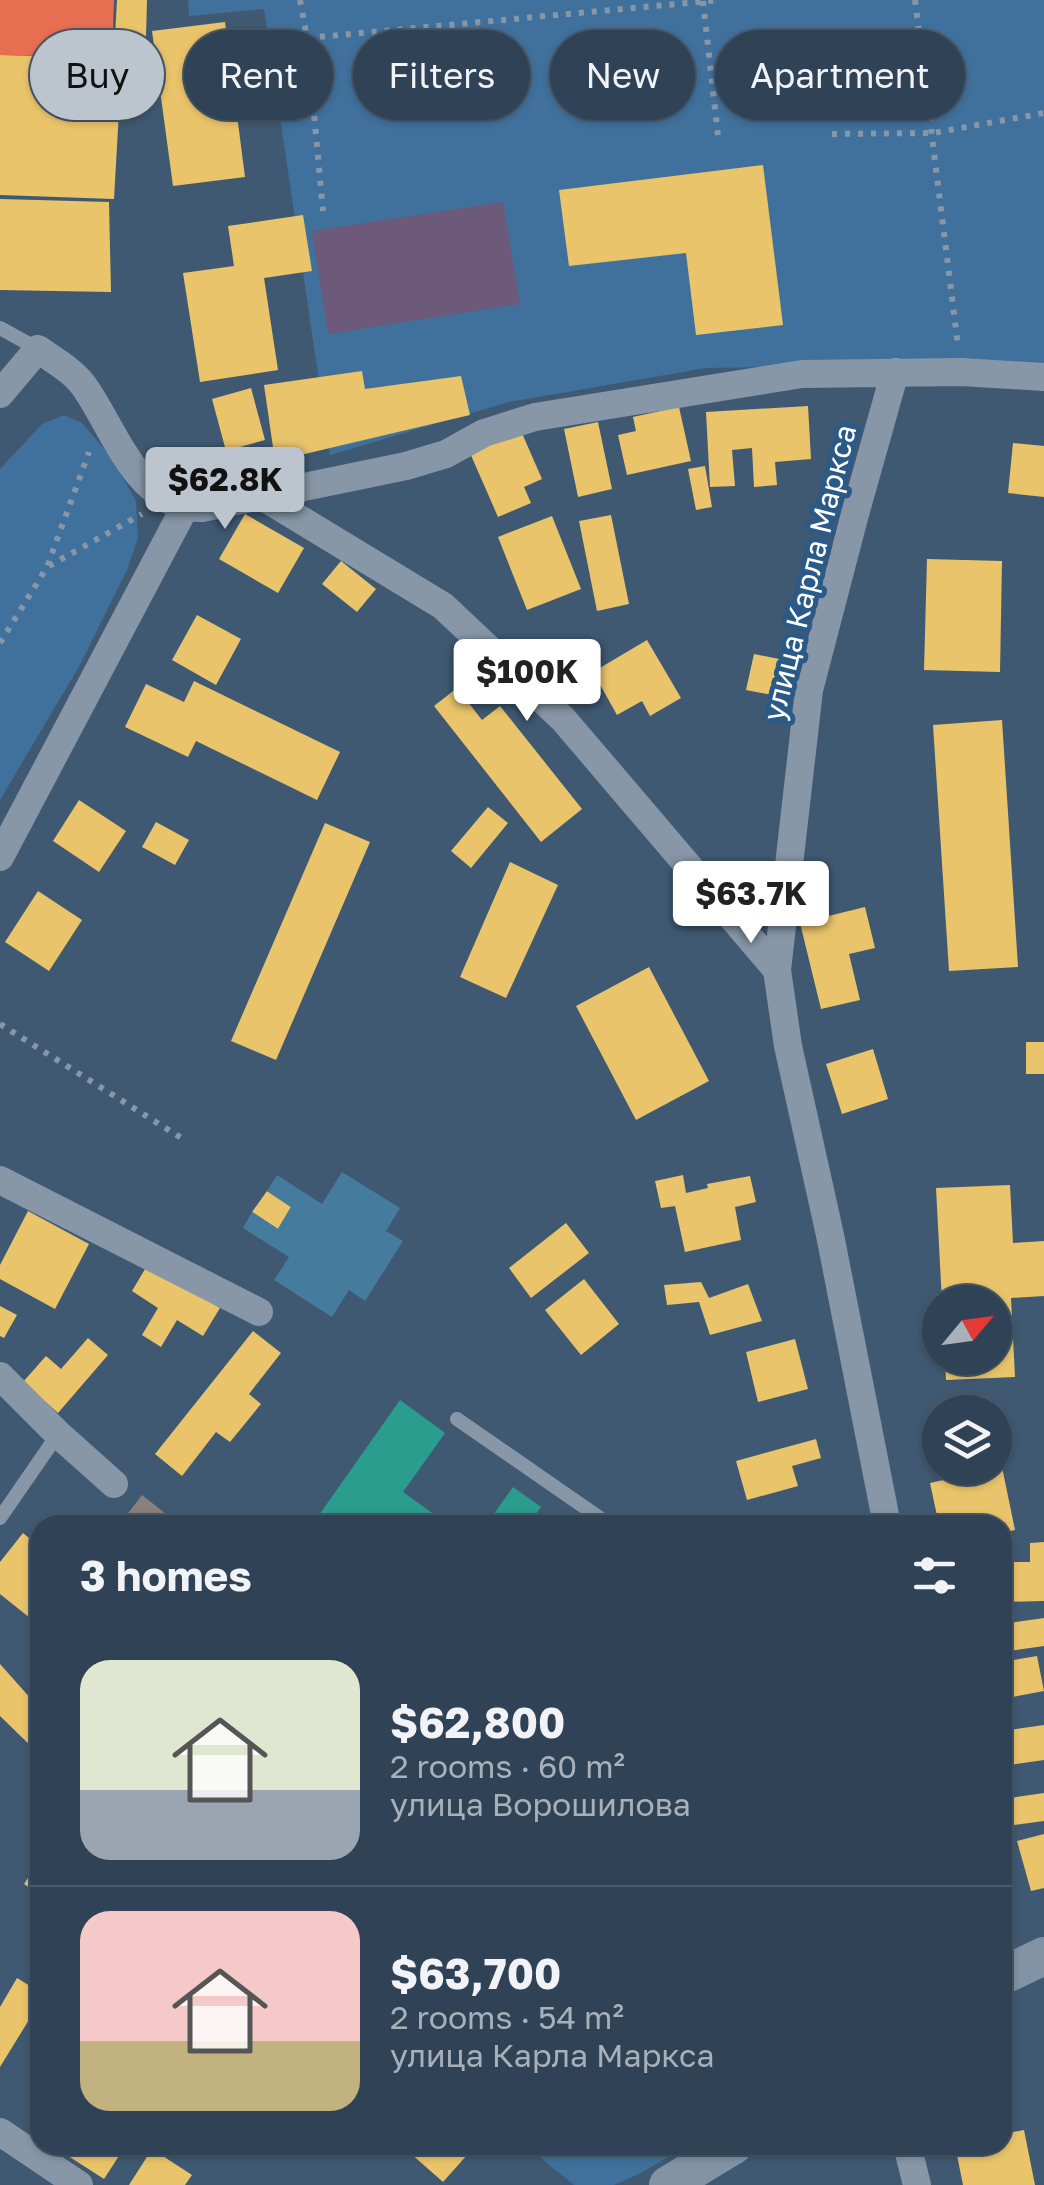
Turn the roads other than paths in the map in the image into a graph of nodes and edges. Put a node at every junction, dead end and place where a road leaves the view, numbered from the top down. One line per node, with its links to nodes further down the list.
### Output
1 (0, 328): 2 (lane)
2 (38, 349): 5 (street); 7 (street)
3 (895, 372): 4 (street); 6 (street); 9 (street, улица Карла Маркса)
4 (1044, 377)
5 (0, 394)
6 (260, 494): 7 (street); 9 (street)
7 (175, 504): 8 (street)
8 (0, 857)
9 (777, 970): 17 (street, улица Карла Маркса)
10 (0, 1180): 11 (street)
11 (259, 1312)
12 (0, 1376): 14 (street)
13 (457, 1419): 16 (lane)
14 (58, 1434): 15 (street); 18 (lane)
15 (114, 1484)
16 (596, 1515)
17 (885, 1515)
18 (0, 1518)
19 (1044, 1956): 20 (street)
20 (1012, 1971)
21 (0, 2132): 22 (street)
22 (30, 2152)
23 (34, 2155): 26 (street)
24 (718, 2155): 27 (street)
25 (910, 2155): 28 (street)
26 (79, 2185)
27 (668, 2185)
28 (917, 2185)

